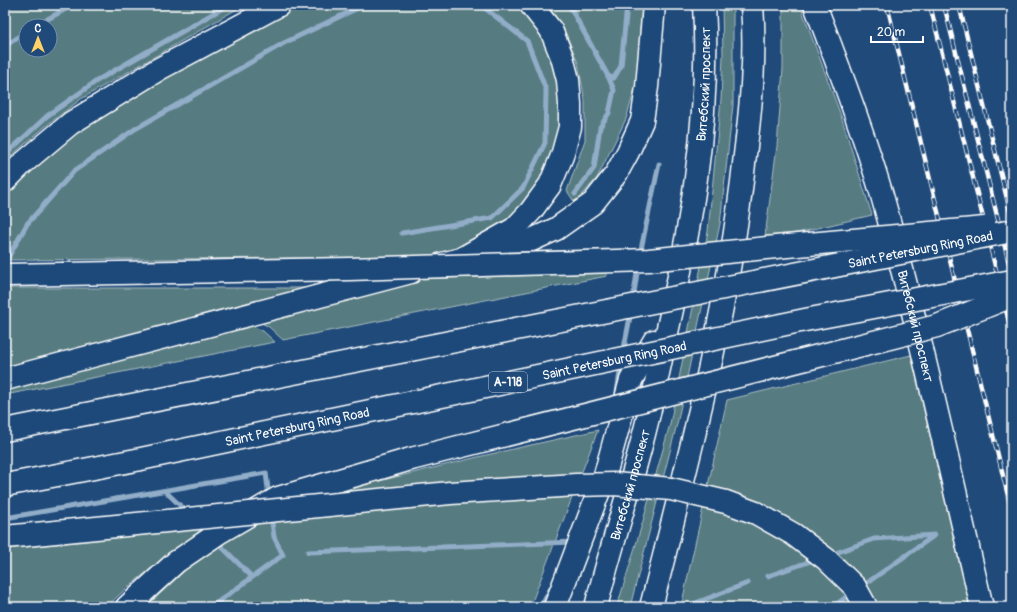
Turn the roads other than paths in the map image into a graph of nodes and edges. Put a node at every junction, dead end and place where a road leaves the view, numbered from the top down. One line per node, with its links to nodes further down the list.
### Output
1 (279, 5): 7 (main road)
2 (531, 5): 10 (main road)
3 (654, 5): 10 (main road)
4 (704, 5): 14 (main road, Витебский проспект)
5 (752, 5): 22 (main road)
6 (815, 5): 24 (main road, Витебский проспект)
7 (5, 181)
8 (1012, 226): 11 (main road, bridge)
9 (1012, 231): 16 (main road, Saint Petersburg Ring Road, bridge)
10 (461, 259): 15 (main road)
11 (5, 275)
12 (1012, 281): 17 (main road, Saint Petersburg Ring Road / А-118, bridge)
13 (1012, 296): 19 (main road, bridge)
14 (672, 310): 20 (main road); 21 (main road, Витебский проспект)
15 (5, 379)
16 (5, 430)
17 (5, 485)
18 (5, 538): 23 (main road, bridge)
19 (127, 607)
20 (555, 607)
21 (596, 607)
22 (652, 607)
23 (866, 607)
24 (982, 607)

